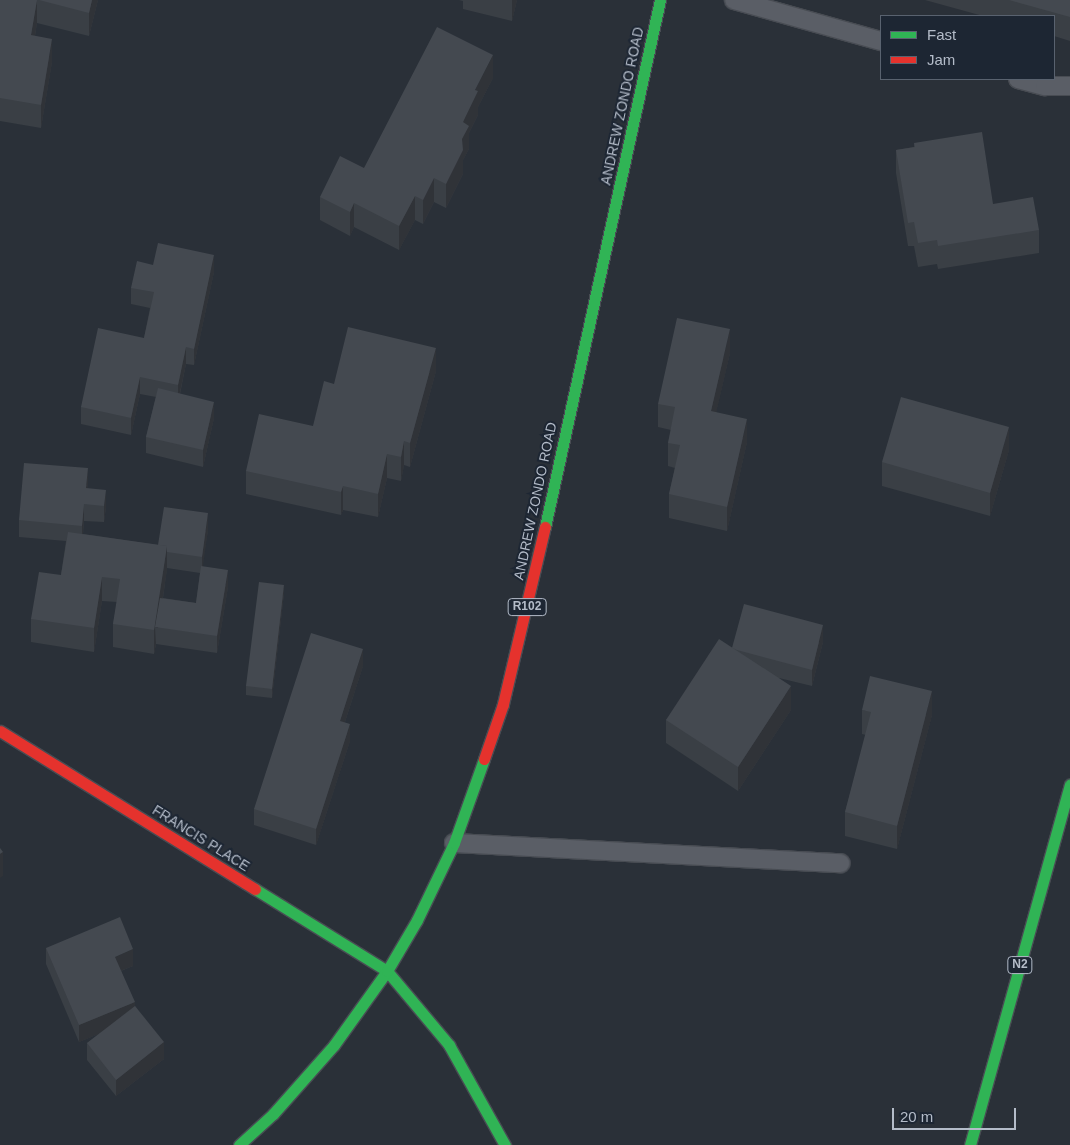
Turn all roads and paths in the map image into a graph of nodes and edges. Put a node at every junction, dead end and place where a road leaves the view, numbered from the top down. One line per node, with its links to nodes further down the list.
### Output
1 (660, 0): 9 (main road, ANDREW ZONDO ROAD / R102)
2 (734, 0): 3 (lane)
3 (788, 7): 4 (lane)
4 (880, 41)
5 (1022, 80): 6 (lane)
6 (1070, 86)
7 (0, 731): 11 (main road, FRANCIS PLACE)
8 (1070, 785): 14 (main road, N2)
9 (454, 843): 10 (lane); 11 (main road, ANDREW ZONDO ROAD / R102)
10 (840, 863)
11 (387, 971): 12 (main road, ANDREW ZONDO ROAD / R102); 13 (main road, FRANCIS PLACE)
12 (239, 1145)
13 (505, 1145)
14 (970, 1145)

